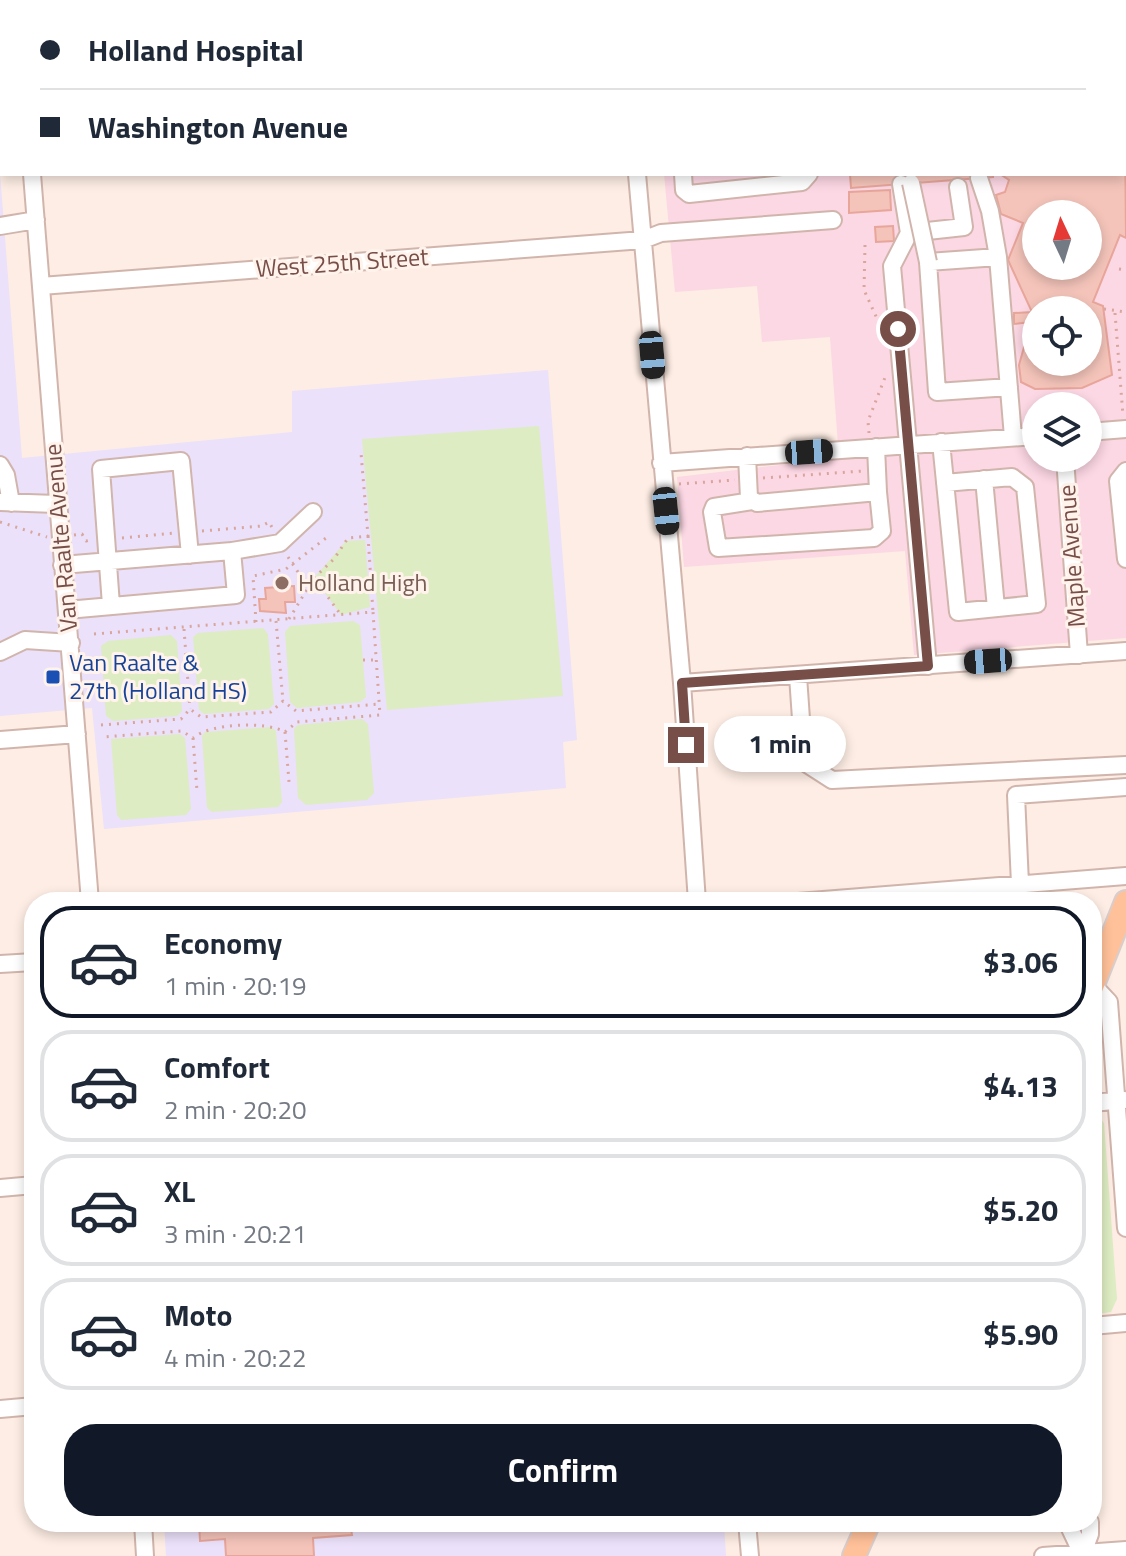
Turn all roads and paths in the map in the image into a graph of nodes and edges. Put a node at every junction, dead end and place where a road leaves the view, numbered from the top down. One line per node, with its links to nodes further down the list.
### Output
1 (32, 176): 7 (street, Van Raalte Avenue)
2 (637, 176): 11 (street)
3 (683, 176): 4 (street)
4 (807, 176)
5 (979, 178): 13 (street)
6 (958, 187): 10 (street)
7 (36, 220): 9 (street); 17 (street, Van Raalte Avenue)
8 (833, 220): 11 (street, West 25th Street)
9 (0, 226)
10 (909, 233): 14 (street, bridge); 29 (street)
11 (643, 240): 17 (street, West 25th Street); 33 (street)
12 (865, 245): 21 (path)
13 (998, 257): 14 (street); 23 (street)
14 (928, 262): 23 (street)
15 (1119, 269): 16 (path)
16 (1126, 270)
17 (41, 286): 44 (street, Van Raalte Avenue)
18 (1104, 309): 20 (path)
19 (1126, 312): 20 (path)
20 (1115, 313): 24 (path)
21 (882, 334)
22 (888, 370): 30 (path)
23 (1009, 387): 26 (street)
24 (1125, 429): 25 (street)
25 (1102, 431)
26 (1013, 437): 27 (street); 28 (street)
27 (1022, 437)
28 (941, 442): 29 (street); 39 (street)
29 (909, 445): 30 (street); 75 (street)
30 (873, 447): 32 (street); 37 (path); 41 (street)
31 (361, 453): 50 (path)
32 (747, 456): 33 (street); 37 (street)
33 (661, 463): 40 (street)
34 (0, 465): 43 (street)
35 (1126, 471): 55 (street)
36 (1066, 472): 72 (street, Maple Avenue)
37 (748, 479): 40 (path); 42 (street)
38 (984, 479): 39 (street); 60 (street); 60 (street)
39 (945, 483): 60 (street)
40 (663, 486): 77 (street)
41 (878, 492): 42 (street); 42 (street)
42 (752, 501)
43 (5, 503): 44 (street)
44 (56, 504): 49 (street, Van Raalte Avenue)
45 (313, 512): 53 (street)
46 (0, 522): 49 (path)
47 (269, 522): 48 (path)
48 (188, 532): 52 (path); 52 (street); 54 (street)
49 (59, 536): 52 (path); 57 (street, Van Raalte Avenue)
50 (368, 536): 58 (path); 62 (path)
51 (326, 538): 66 (path)
52 (106, 539): 56 (street)
53 (232, 551): 54 (street); 59 (street)
54 (190, 555): 56 (street)
55 (1126, 559)
56 (107, 562): 57 (street); 59 (street)
57 (62, 565): 61 (street, Van Raalte Avenue)
58 (314, 578): 63 (path); 64 (path)
59 (111, 605): 61 (street)
60 (996, 608)
61 (67, 610): 69 (street, Van Raalte Avenue)
62 (373, 612): 63 (path); 73 (path)
63 (341, 615): 64 (path)
64 (289, 619): 65 (path)
65 (276, 620): 66 (path); 78 (path)
66 (256, 622): 67 (path)
67 (184, 628): 68 (path); 80 (path)
68 (94, 634)
69 (71, 643): 71 (street); 91 (street, Van Raalte Avenue)
70 (1126, 651): 72 (street)
71 (0, 652)
72 (1079, 655): 75 (street)
73 (376, 659): 74 (path); 79 (path)
74 (363, 660)
75 (928, 666): 76 (street)
76 (798, 676): 77 (street); 95 (street)
77 (682, 683): 102 (street)
78 (283, 701): 81 (path); 82 (path)
79 (380, 704): 81 (path); 85 (path)
80 (190, 709): 83 (path); 84 (path)
81 (296, 711): 85 (path)
82 (271, 712): 83 (path); 86 (path)
83 (201, 717): 88 (path)
84 (181, 719): 87 (path); 89 (path)
85 (297, 722): 90 (path)
86 (272, 724): 88 (path); 90 (path)
87 (101, 725)
88 (202, 730): 93 (path)
89 (182, 731): 92 (path); 93 (path)
90 (285, 732): 96 (path)
91 (77, 734): 94 (street); 101 (street, Van Raalte Avenue)
92 (102, 737)
93 (193, 738): 98 (path)
94 (0, 740)
95 (1126, 765)
96 (289, 782)
97 (1126, 787): 100 (street)
98 (197, 791)
99 (1126, 876): 100 (street)
100 (1020, 884): 103 (street)
101 (89, 892)
102 (696, 892)
103 (958, 892)
104 (1126, 902): 105 (main road)
105 (1102, 961)
106 (24, 963): 107 (street)
107 (0, 964)
108 (1102, 995): 109 (street)
109 (1121, 1101): 112 (street)
110 (24, 1186): 111 (street)
111 (0, 1188)
112 (1126, 1228)
113 (1126, 1323): 114 (street)
114 (1102, 1325)
115 (24, 1407): 116 (street)
116 (0, 1409)
117 (144, 1532): 124 (street)
118 (748, 1532): 125 (street)
119 (865, 1532): 126 (main road)
120 (1072, 1532): 123 (street)
121 (1090, 1532): 123 (street)
122 (1126, 1550): 123 (street)
123 (1083, 1554): 127 (street)
124 (145, 1556)
125 (750, 1556)
126 (854, 1556)
127 (1043, 1556)

